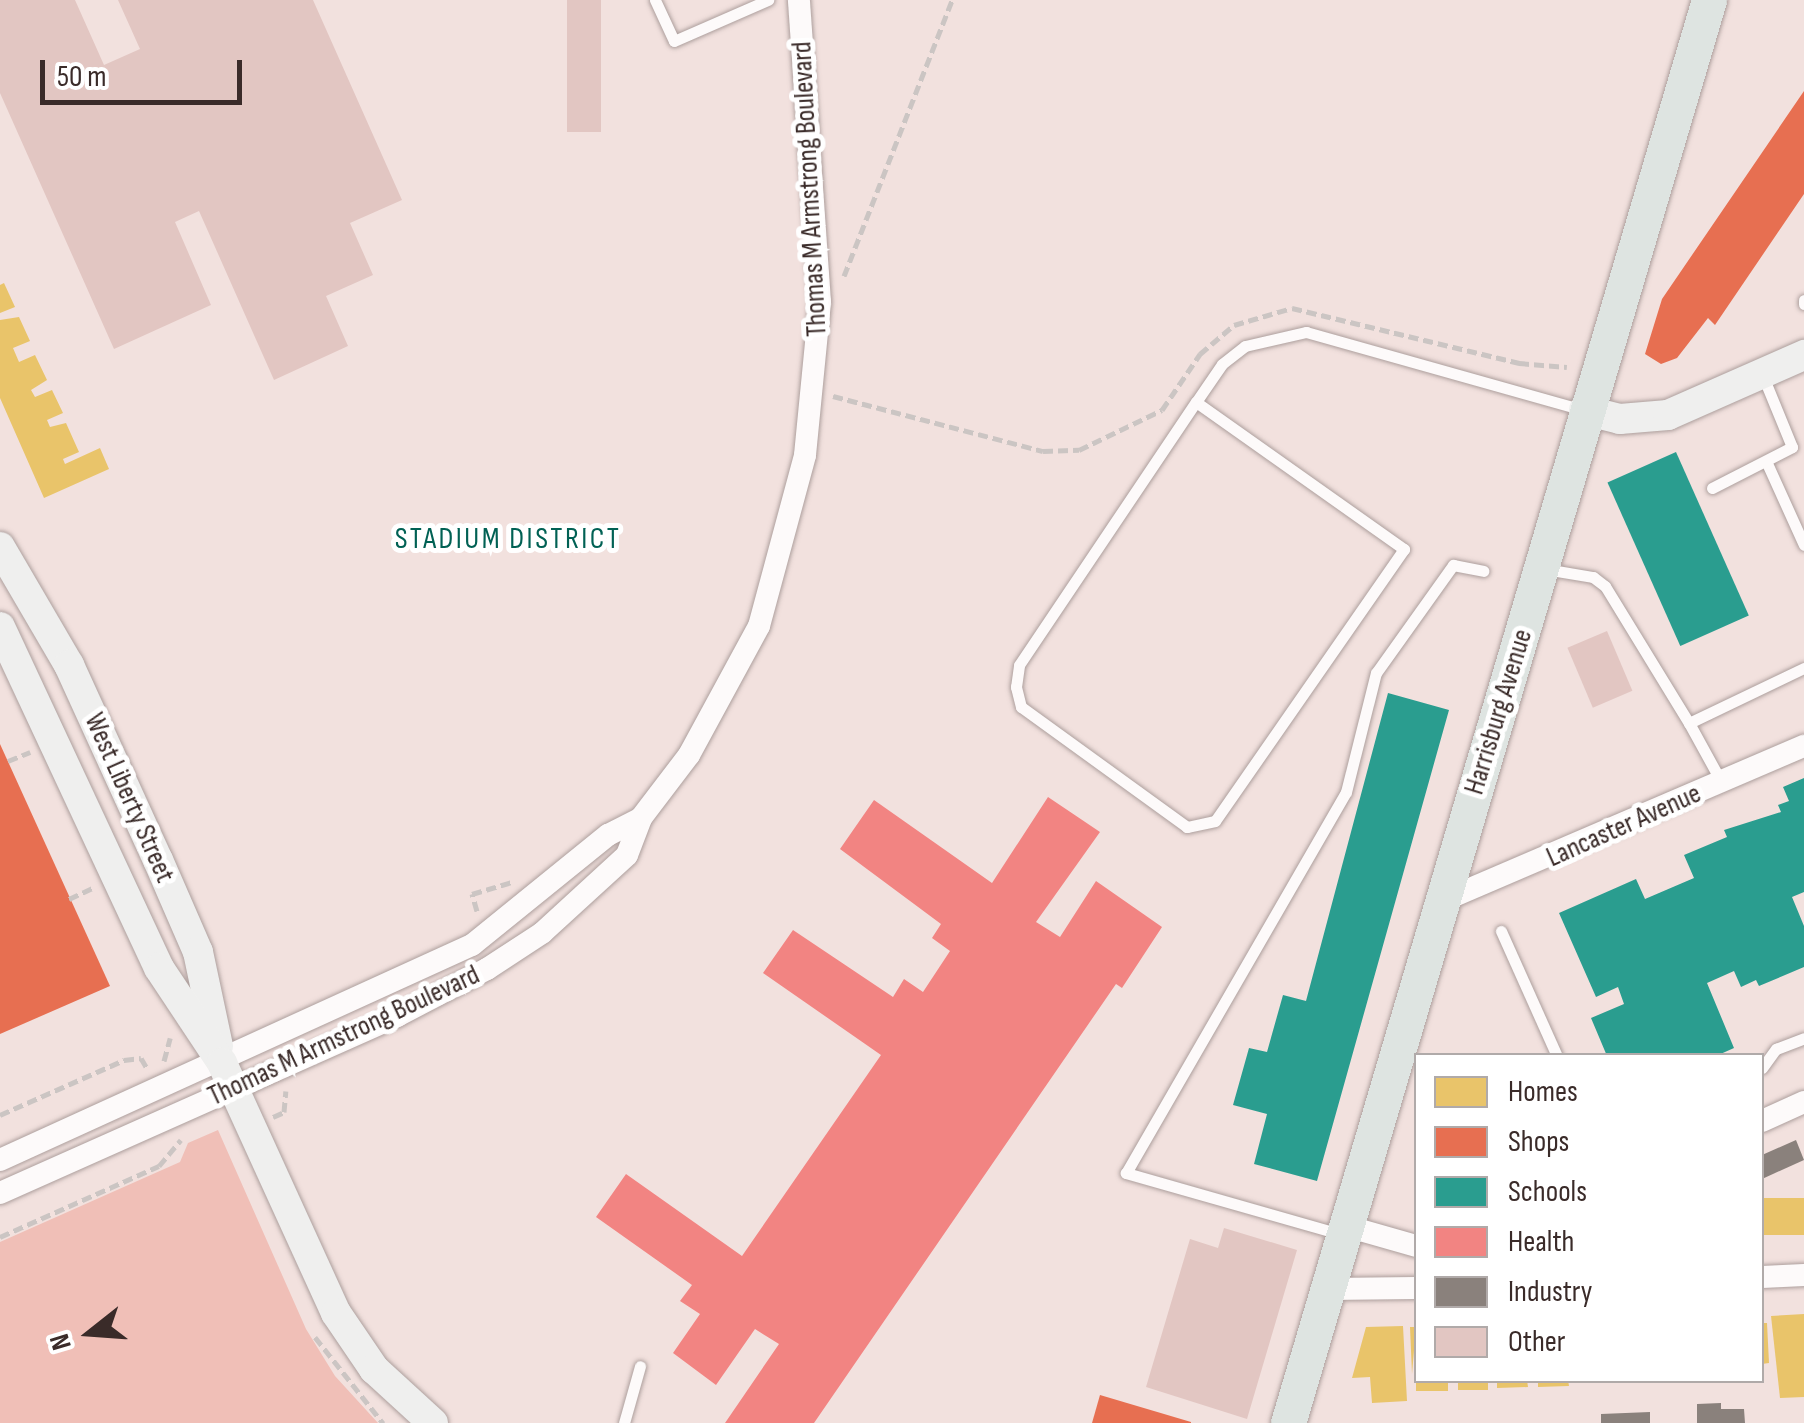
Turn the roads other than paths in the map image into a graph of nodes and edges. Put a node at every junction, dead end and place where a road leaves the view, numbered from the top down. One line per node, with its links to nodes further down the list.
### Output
1 (655, 0): 2 (lane)
2 (768, 0)
3 (799, 0): 26 (street, Thomas M Armstrong Boulevard)
4 (1709, 0): 8 (main road, Harrisburg Avenue)
5 (1804, 355): 6 (main road)
6 (1762, 374): 8 (main road); 9 (lane)
7 (1196, 402): 7 (lane); 8 (lane)
8 (1584, 410): 14 (main road, Harrisburg Avenue)
9 (1798, 446): 10 (lane)
10 (1766, 460): 11 (lane); 12 (lane)
11 (1712, 488)
12 (1804, 544)
13 (3, 560): 26 (main road, West Liberty Street)
14 (1541, 568): 18 (lane); 21 (main road, Harrisburg Avenue)
15 (1482, 570): 31 (lane)
16 (0, 627): 26 (main road, West Liberty Street)
17 (1804, 668): 18 (lane)
18 (1689, 723): 20 (lane)
19 (1804, 746): 20 (street, Lancaster Avenue)
20 (1722, 783): 21 (street, Lancaster Avenue)
21 (1442, 901): 31 (main road, Harrisburg Avenue)
22 (1502, 932): 24 (lane)
23 (1804, 1038): 25 (lane)
24 (1556, 1053)
25 (1764, 1065)
26 (228, 1076): 29 (street, Thomas M Armstrong Boulevard); 30 (street, Thomas M Armstrong Boulevard); 38 (main road, West Liberty Street)
27 (1804, 1102): 28 (street)
28 (1764, 1118)
29 (0, 1160)
30 (0, 1193)
31 (1345, 1231): 32 (street); 36 (main road, Harrisburg Avenue)
32 (1414, 1246)
33 (1804, 1274): 34 (street)
34 (1764, 1276)
35 (1414, 1288): 36 (street)
36 (1328, 1290): 40 (main road, Harrisburg Avenue)
37 (640, 1366): 39 (lane)
38 (433, 1423)
39 (624, 1423)
40 (1288, 1423)

